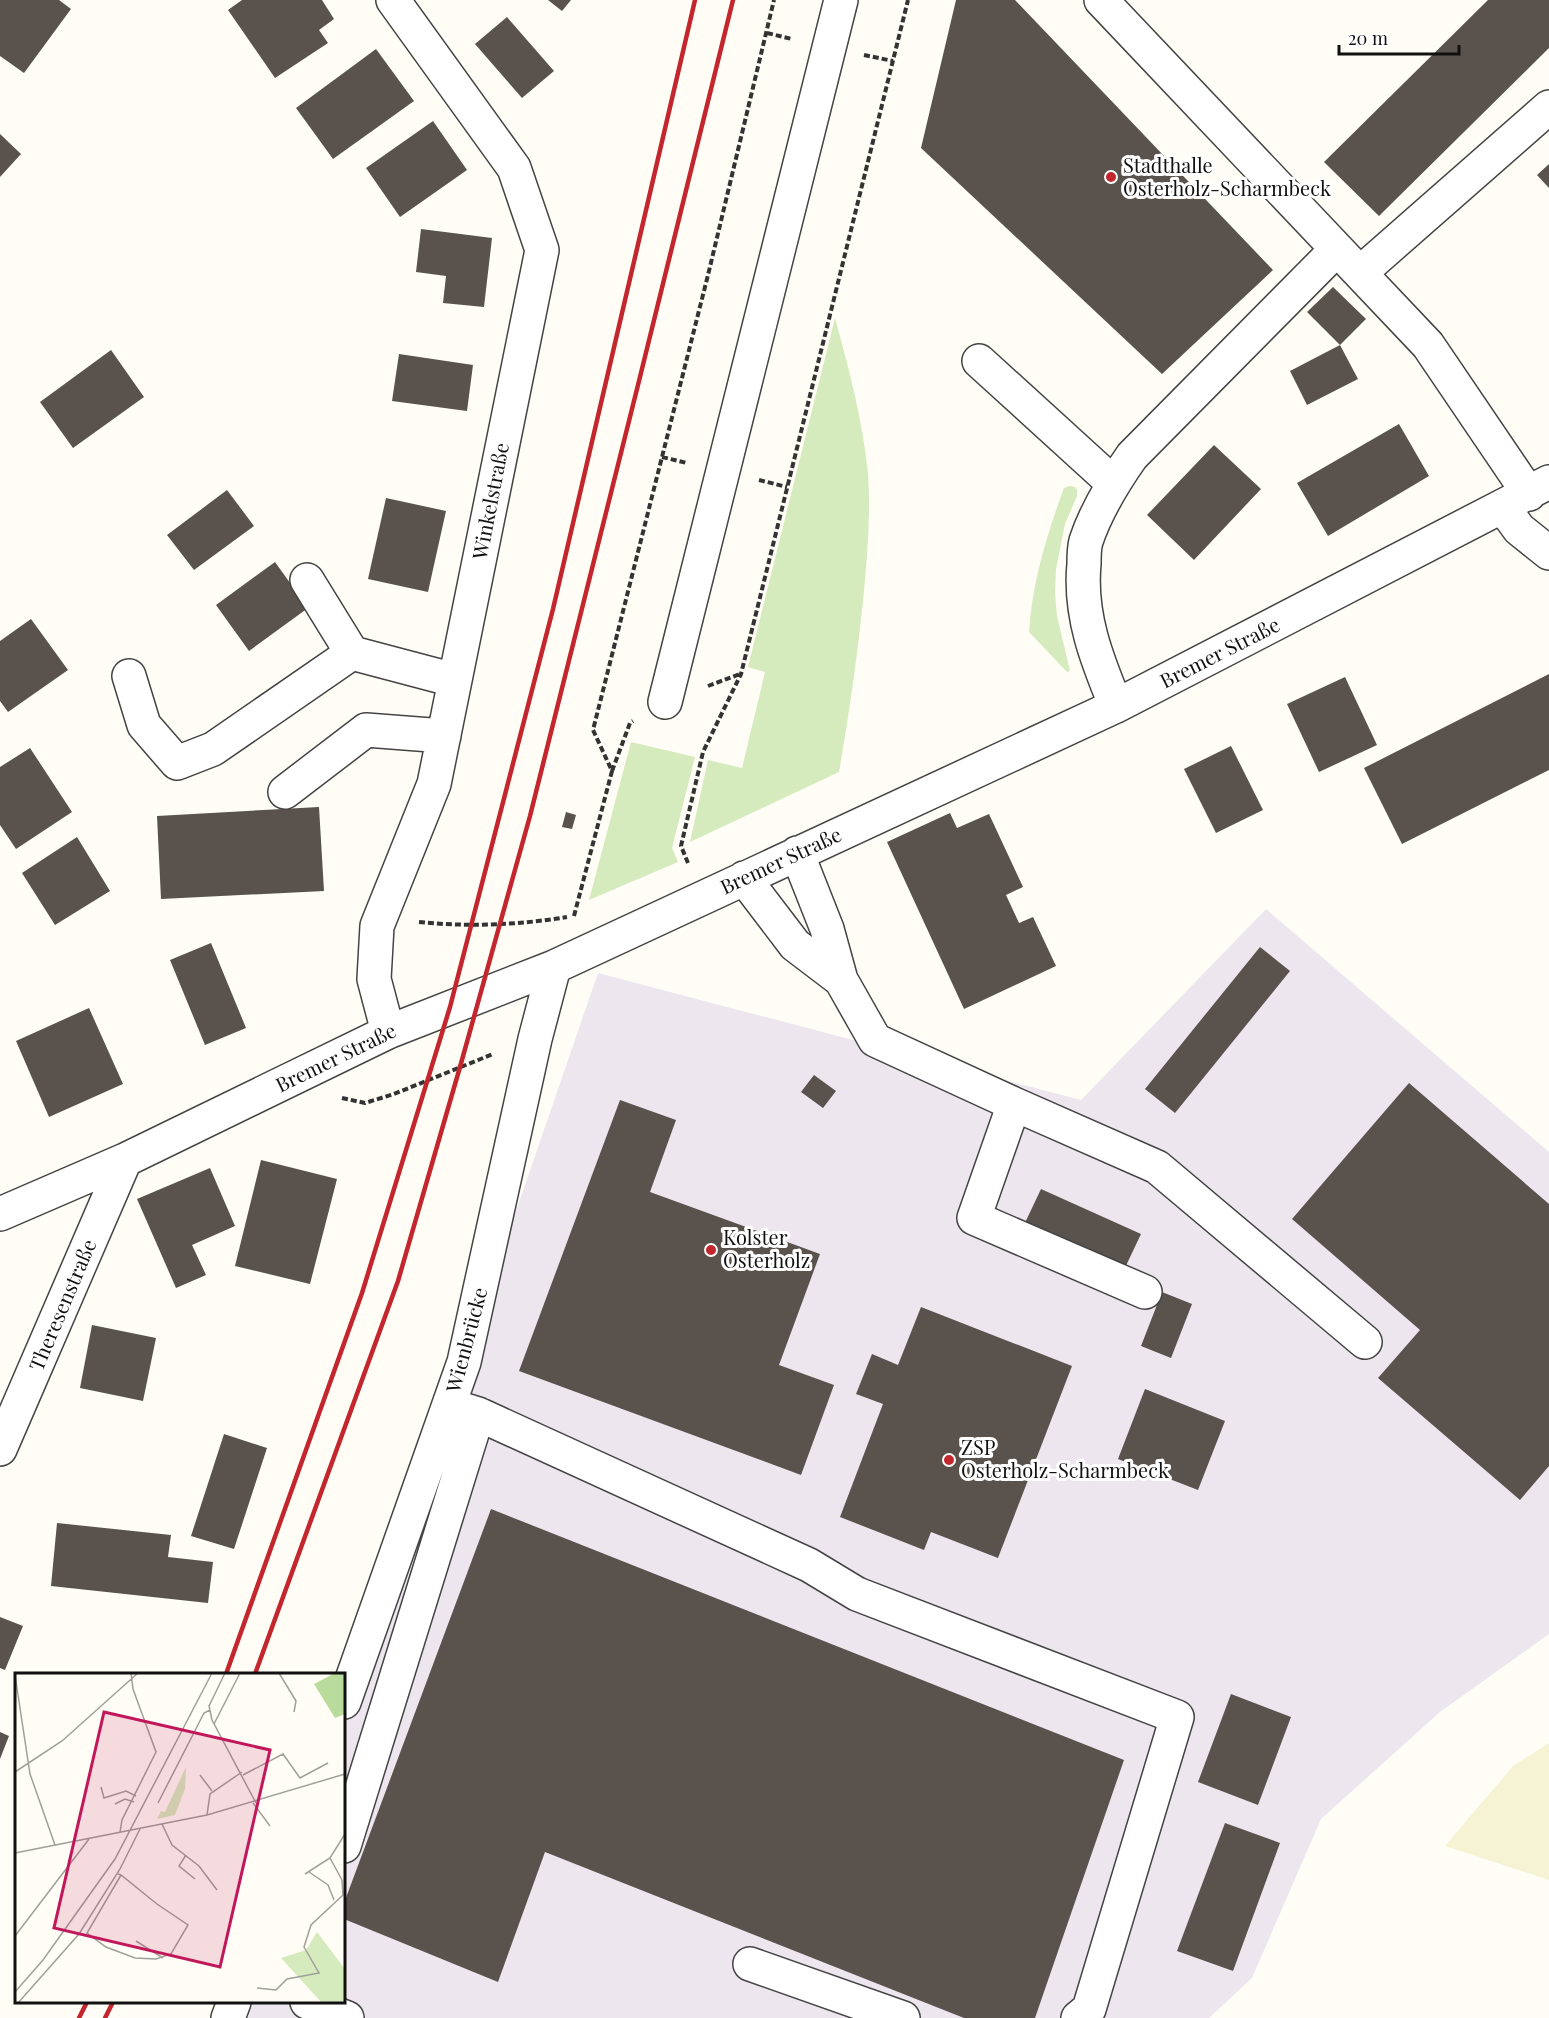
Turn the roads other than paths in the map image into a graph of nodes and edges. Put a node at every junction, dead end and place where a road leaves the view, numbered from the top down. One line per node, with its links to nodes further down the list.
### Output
1 (393, 0): 14 (street, Winkelstraße)
2 (841, 0): 15 (street)
3 (1101, 0): 5 (street)
4 (1549, 108): 6 (street)
5 (1337, 249): 6 (street); 8 (street)
6 (1360, 273): 9 (street)
7 (979, 361): 8 (street)
8 (1113, 483): 16 (street)
9 (1527, 495): 10 (street); 16 (street, Bremer Straße)
10 (1549, 553)
11 (307, 580): 12 (street)
12 (352, 653): 13 (street); 14 (street)
13 (129, 676)
14 (454, 680): 17 (street, Winkelstraße)
15 (665, 702)
16 (1116, 706): 19 (street, Bremer Straße)
17 (444, 736): 18 (street); 23 (street, Winkelstraße)
18 (285, 792)
19 (797, 853): 20 (street, Bremer Straße); 22 (street)
20 (744, 878): 21 (street, Bremer Straße); 22 (street)
21 (554, 967): 23 (street, Bremer Straße); 29 (street, Wienbrücke)
22 (840, 980): 24 (street)
23 (388, 1032): 25 (street, Bremer Straße)
24 (1014, 1104): 27 (street); 28 (street)
25 (125, 1160): 26 (street, Bremer Straße); 30 (street, Theresenstraße)
26 (0, 1214)
27 (1145, 1292)
28 (1365, 1342)
29 (464, 1409): 31 (street, Wienbrücke); 32 (street); 39 (street)
30 (0, 1449)
31 (345, 1700)
32 (345, 1842)
33 (750, 1964): 38 (street)
34 (233, 2003): 36 (street)
35 (312, 2003): 37 (street)
36 (228, 2018)
37 (347, 2018)
38 (903, 2018)
39 (1078, 2018)

